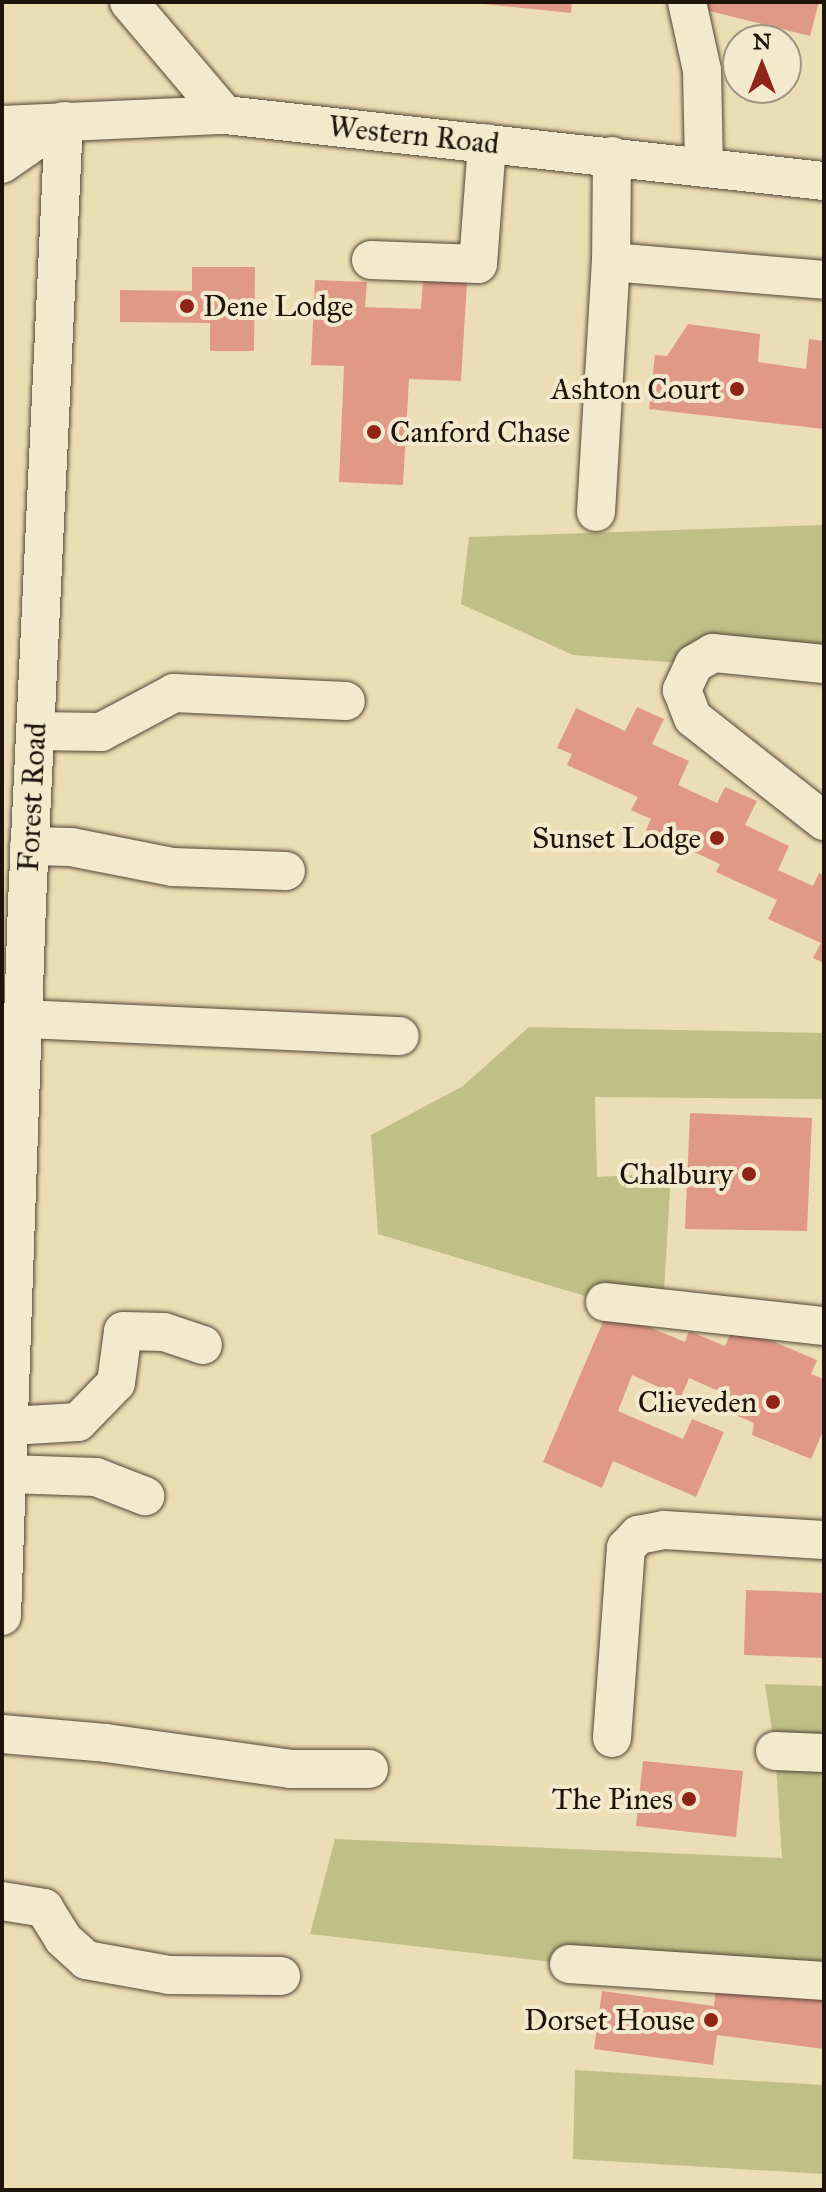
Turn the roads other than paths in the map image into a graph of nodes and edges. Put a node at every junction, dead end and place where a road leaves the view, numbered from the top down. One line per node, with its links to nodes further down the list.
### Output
1 (129, 2): 3 (street)
2 (687, 2): 9 (street)
3 (225, 115): 4 (street, Western Road); 6 (street, Western Road)
4 (64, 121): 5 (street, Western Road); 8 (street); 17 (street, Forest Road)
5 (2, 125)
6 (487, 143): 7 (street, Western Road); 11 (street)
7 (612, 156): 9 (street, Western Road); 12 (street)
8 (2, 164)
9 (704, 167): 10 (street, Western Road)
10 (824, 181)
11 (371, 260)
12 (611, 262): 13 (street); 14 (street)
13 (824, 280)
14 (596, 512)
15 (824, 664): 18 (street)
16 (346, 701): 17 (street)
17 (35, 731): 19 (street, Forest Road)
18 (824, 821)
19 (29, 846): 20 (street); 21 (street, Forest Road)
20 (286, 871)
21 (24, 1019): 22 (street); 26 (street, Forest Road)
22 (400, 1036)
23 (605, 1302): 24 (street)
24 (824, 1326)
25 (203, 1345): 26 (street)
26 (10, 1426): 27 (street, Forest Road)
27 (8, 1474): 28 (street); 30 (street, Forest Road)
28 (145, 1496)
29 (824, 1540): 32 (street)
30 (2, 1616)
31 (2, 1734): 35 (street)
32 (612, 1738)
33 (775, 1751): 34 (street)
34 (824, 1753)
35 (369, 1769)
36 (2, 1901): 38 (street)
37 (569, 1964): 39 (street)
38 (281, 1976)
39 (824, 1981)

